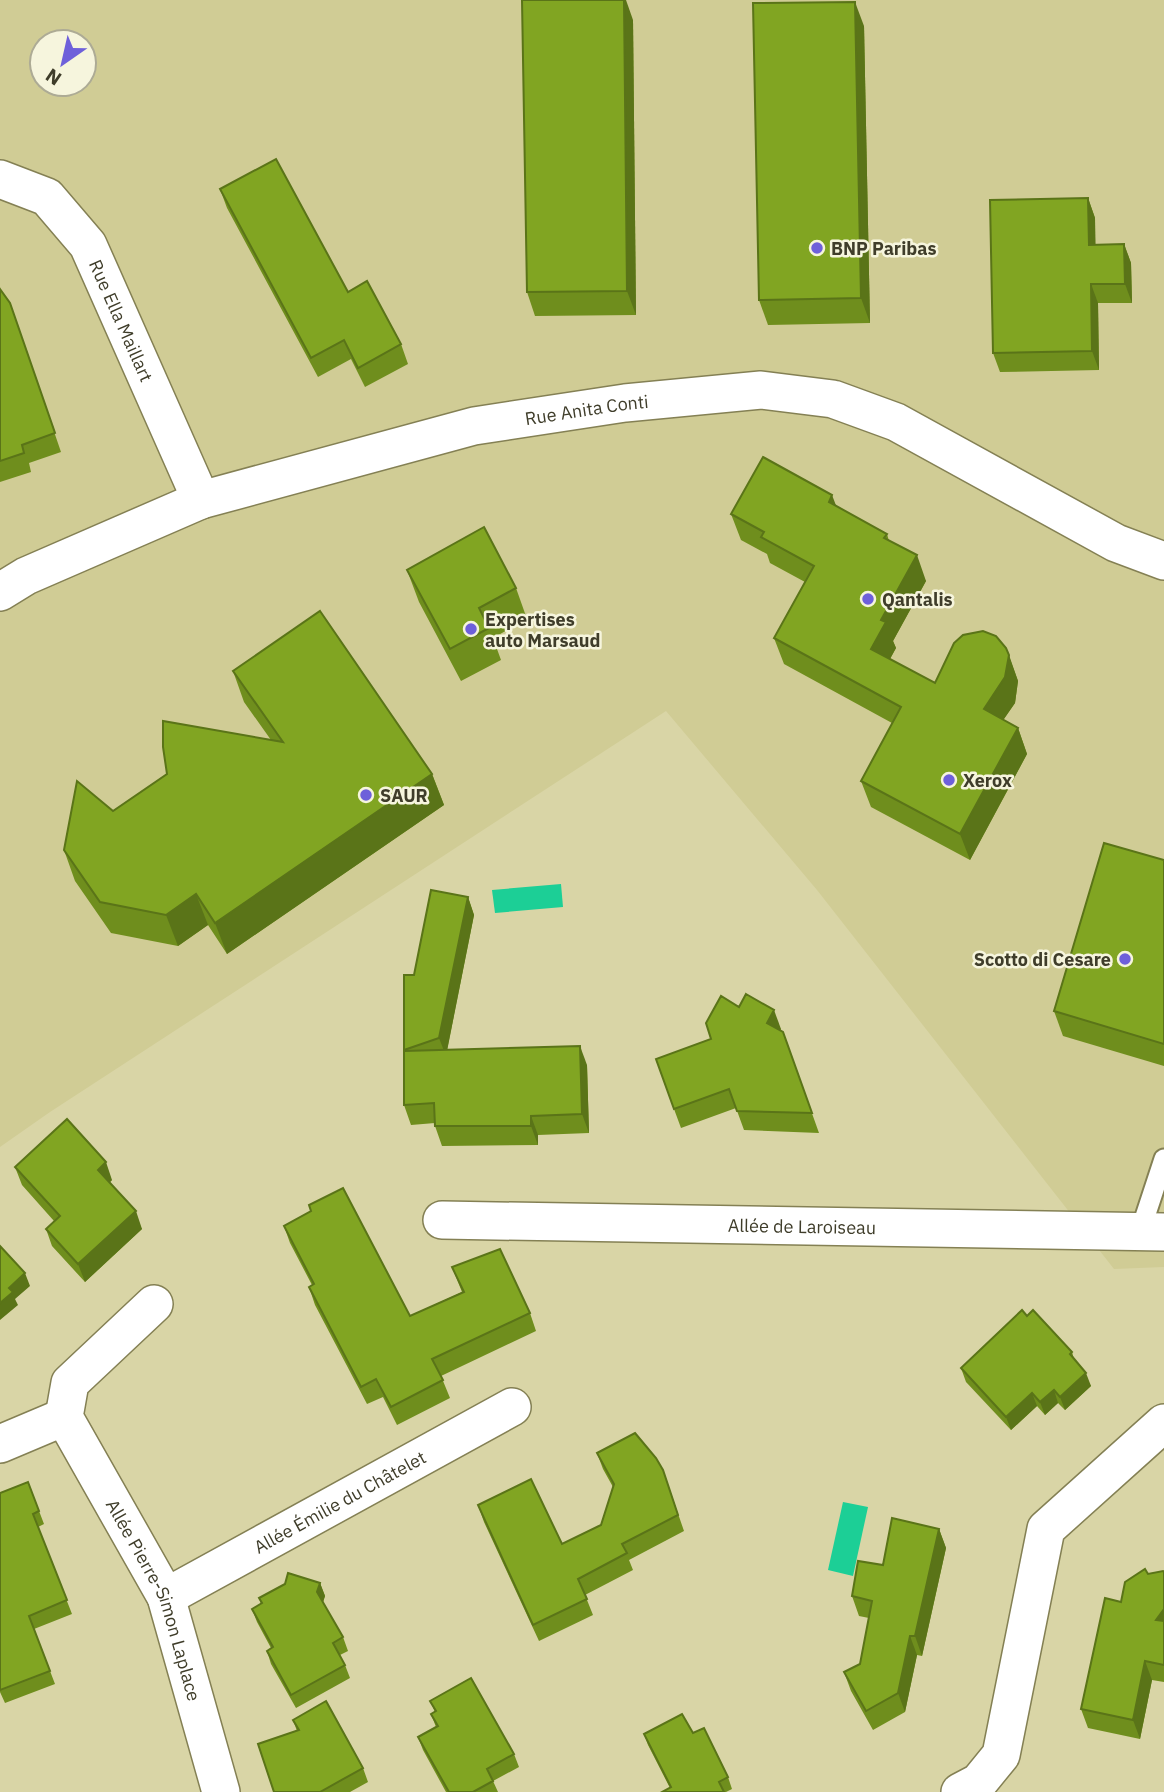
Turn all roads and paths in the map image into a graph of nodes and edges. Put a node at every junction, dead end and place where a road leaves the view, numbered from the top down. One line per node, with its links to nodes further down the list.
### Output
1 (0, 179): 2 (street, Rue Ella Maillart)
2 (201, 500): 3 (street, Rue Anita Conti); 4 (street, Rue Anita Conti)
3 (1164, 561)
4 (0, 592)
5 (1164, 1159): 7 (lane)
6 (443, 1220): 7 (street, Allée de Laroiseau)
7 (1152, 1232)
8 (154, 1304): 10 (street)
9 (512, 1407): 13 (street, Allée Émilie du Châtelet)
10 (64, 1417): 12 (street); 13 (street, Allée Pierre-Simon Laplace)
11 (1164, 1423): 15 (street)
12 (0, 1444)
13 (166, 1597): 14 (street, Allée Pierre-Simon Laplace)
14 (221, 1792)
15 (960, 1792)

